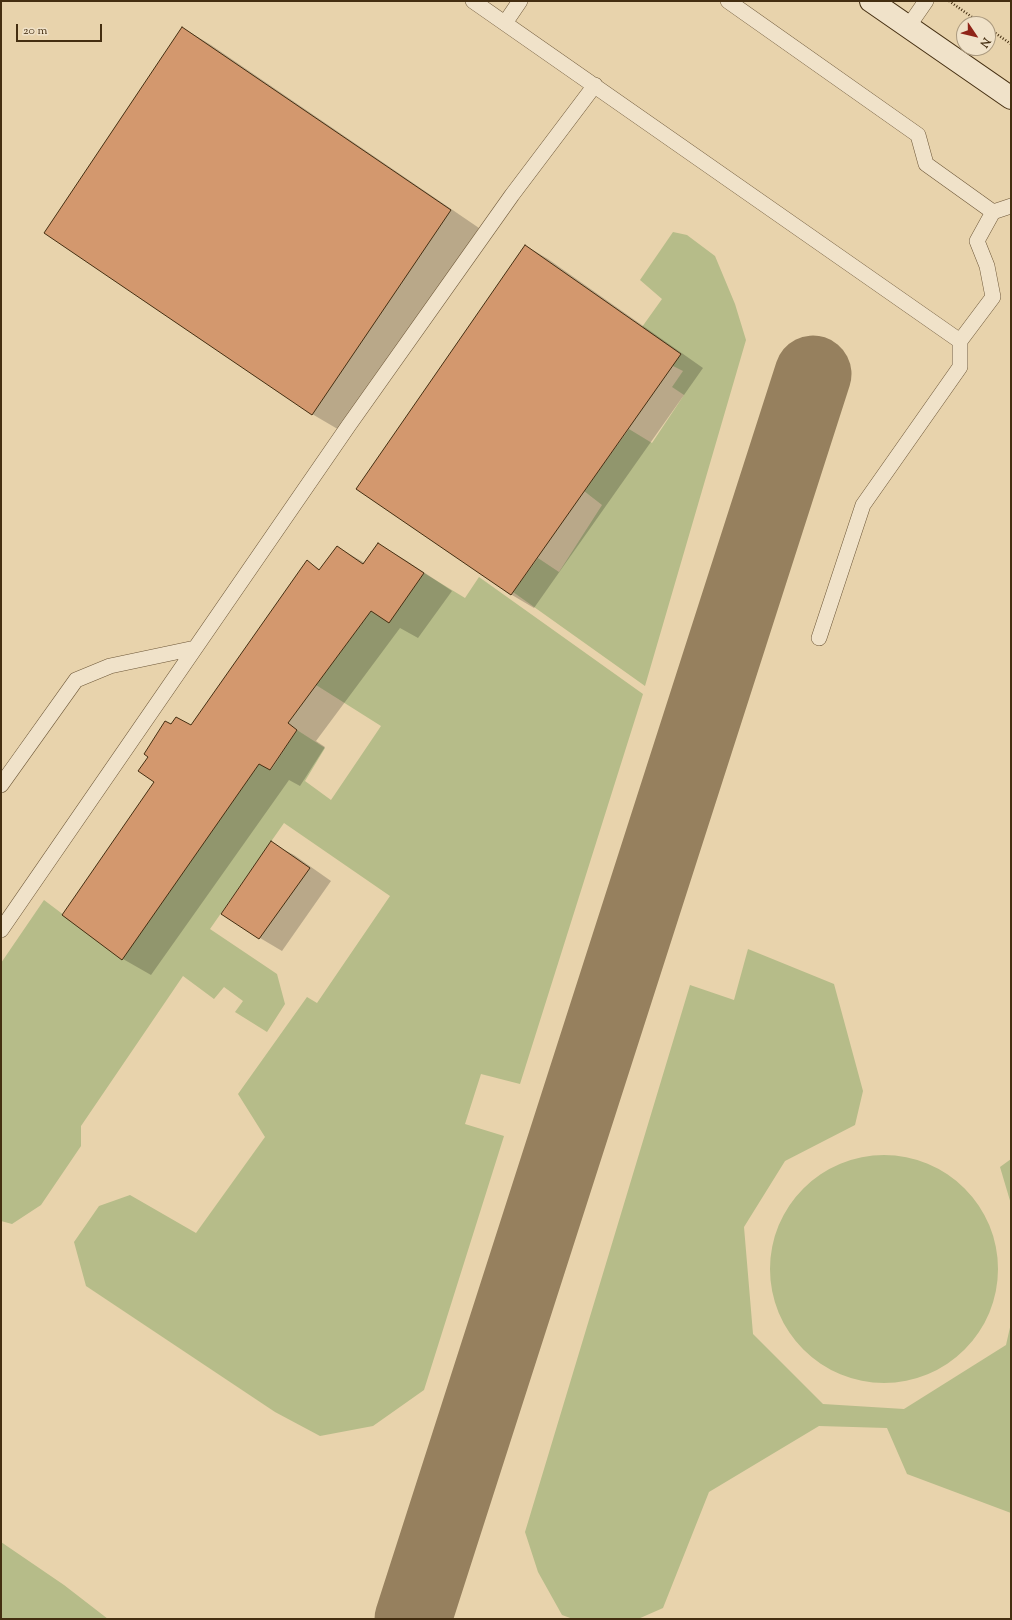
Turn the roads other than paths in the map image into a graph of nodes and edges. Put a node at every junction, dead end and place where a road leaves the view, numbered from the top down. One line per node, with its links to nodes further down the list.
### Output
1 (473, 1): 6 (lane)
2 (520, 1): 6 (lane)
3 (728, 1): 11 (lane)
4 (871, 1): 7 (main road)
5 (926, 1): 7 (lane)
6 (505, 23): 8 (lane)
7 (908, 26): 9 (main road)
8 (595, 85): 12 (lane); 14 (lane)
9 (1011, 98)
10 (1011, 206): 11 (lane)
11 (992, 212): 12 (lane)
12 (960, 341): 13 (lane)
13 (819, 638)
14 (195, 648): 15 (lane); 16 (lane)
15 (1, 785)
16 (1, 930)

